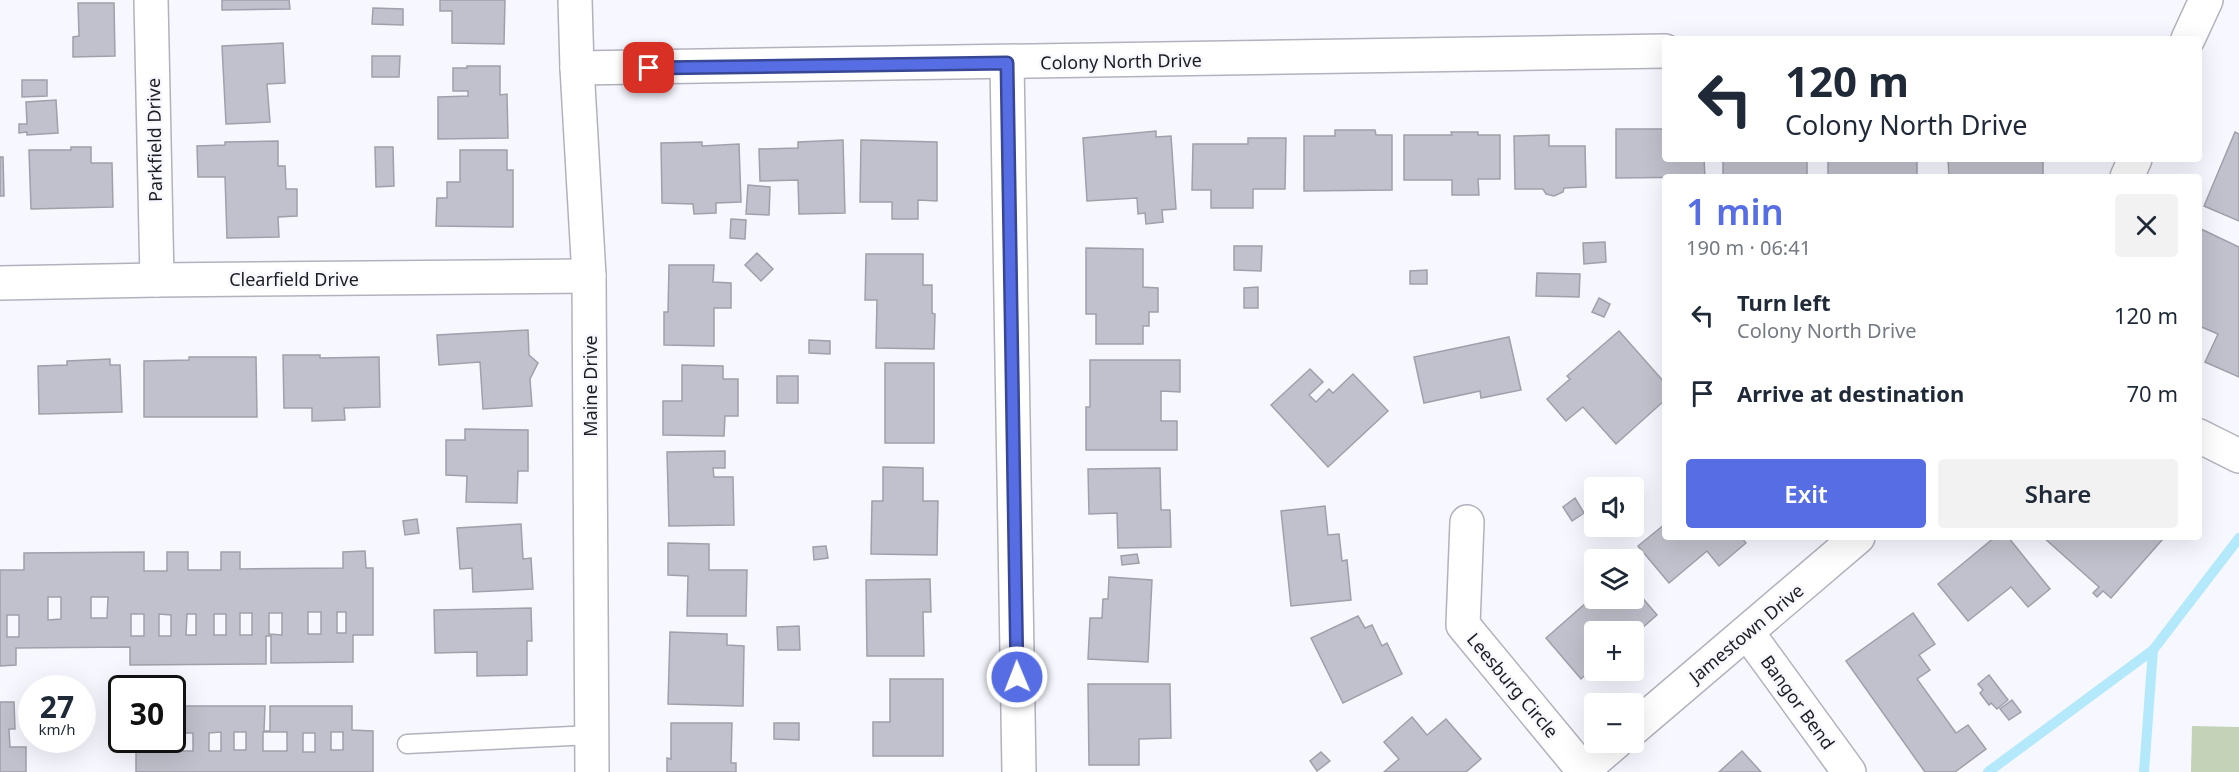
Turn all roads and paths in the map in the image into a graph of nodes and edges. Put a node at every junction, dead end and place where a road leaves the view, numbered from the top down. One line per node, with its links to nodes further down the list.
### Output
1 (151, 0): 9 (street, Parkfield Drive)
2 (575, 0): 7 (street, Maine Drive)
3 (2206, 0): 4 (street)
4 (2189, 36)
5 (1662, 51): 6 (street, Colony North Drive)
6 (1007, 63): 7 (street, Colony North Drive); 22 (street)
7 (577, 68): 8 (street, Maine Drive)
8 (589, 276): 9 (street, Clearfield Drive); 17 (street, Maine Drive)
9 (156, 280): 10 (street, Clearfield Drive)
10 (0, 284)
11 (2202, 438): 12 (street)
12 (2239, 456)
13 (1467, 522): 20 (street, Leesburg Circle)
14 (1854, 540): 15 (street, Jamestown Drive)
15 (1747, 632): 16 (street, Jamestown Drive); 23 (street, Bangor Bend)
16 (1644, 720)
17 (592, 735): 18 (lane); 21 (street, Maine Drive)
18 (407, 744)
19 (1603, 753): 20 (street)
20 (1582, 771)
21 (592, 772)
22 (1019, 772)
23 (1849, 772)

